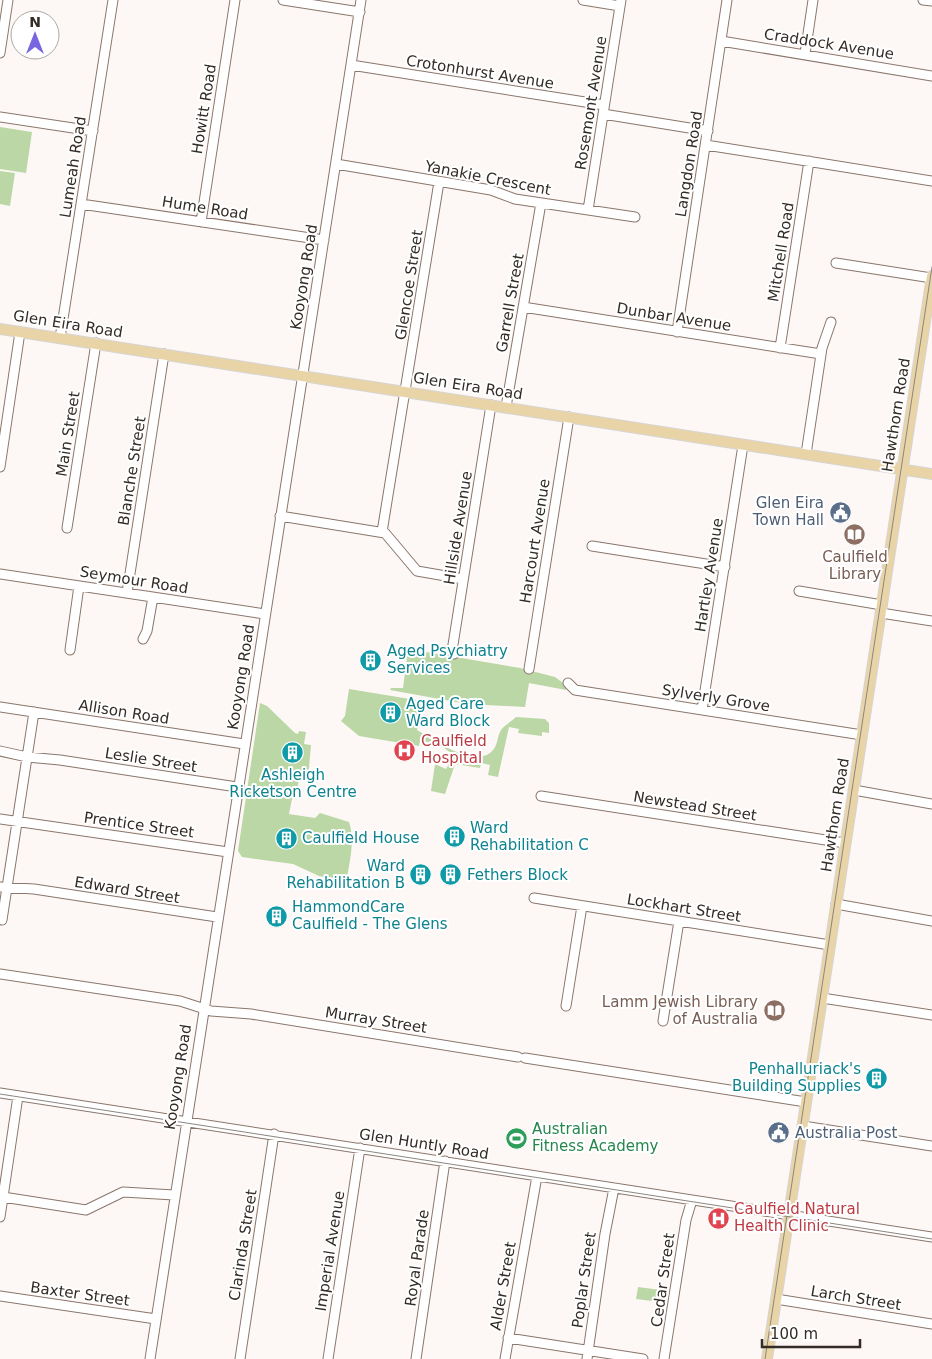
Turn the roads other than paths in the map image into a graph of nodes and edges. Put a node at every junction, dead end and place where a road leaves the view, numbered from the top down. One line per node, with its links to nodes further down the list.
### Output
1 (8, 0): 14 (street)
2 (113, 0): 20 (street, Lumeah Road)
3 (235, 0): 31 (street, Howitt Road)
4 (283, 0): 12 (street)
5 (361, 0): 12 (street, Kooyong Road)
6 (583, 0): 11 (street)
7 (727, 0): 13 (street, Langdon Road)
8 (813, 0): 15 (street)
9 (923, 0): 10 (street)
10 (932, 2)
11 (620, 3): 18 (street, Rosemont Avenue)
12 (360, 12): 16 (street, Kooyong Road)
13 (721, 41): 15 (street, Craddock Avenue); 21 (street, Langdon Road)
14 (0, 53)
15 (805, 54): 17 (street, Craddock Avenue)
16 (351, 65): 18 (street, Crotonhurst Avenue); 24 (street, Kooyong Road)
17 (932, 76)
18 (604, 110): 21 (street, Crotonhurst Avenue); 29 (street, Rosemont Avenue)
19 (0, 117): 20 (street)
20 (93, 131): 28 (street, Lumeah Road)
21 (708, 131): 22 (street, Langdon Road)
22 (706, 145): 23 (street); 39 (street, Langdon Road)
23 (809, 161): 25 (street); 42 (street, Mitchell Road)
24 (336, 164): 26 (street, Yanakie Crescent); 32 (street, Kooyong Road)
25 (932, 181)
26 (439, 182): 27 (street, Yanakie Crescent); 46 (street, Glencoe Street)
27 (541, 203): 29 (street, Yanakie Crescent); 35 (street, Garrell Street)
28 (81, 204): 31 (street, Hume Road); 40 (street, Lumeah Road)
29 (588, 210): 30 (street, Yanakie Crescent)
30 (635, 217)
31 (201, 222): 32 (street, Hume Road)
32 (324, 240): 45 (street, Kooyong Road)
33 (836, 263): 34 (street)
34 (932, 277): 53 (main road, Hawthorn Road)
35 (523, 307): 39 (street, Dunbar Avenue); 48 (street, Garrell Street)
36 (831, 322): 44 (street)
37 (0, 329): 38 (main road, Glen Eira Road)
38 (20, 332): 40 (main road, Glen Eira Road); 52 (street)
39 (677, 332): 42 (street, Dunbar Avenue)
40 (60, 338): 41 (main road, Glen Eira Road)
41 (96, 343): 43 (main road, Glen Eira Road); 56 (street, Main Street)
42 (780, 348): 44 (street, Dunbar Avenue)
43 (164, 354): 45 (main road, Glen Eira Road); 64 (street, Blanche Street)
44 (821, 354): 51 (street)
45 (302, 375): 46 (main road, Glen Eira Road); 55 (street, Kooyong Road)
46 (405, 391): 47 (main road, Glen Eira Road); 57 (street, Glencoe Street)
47 (491, 405): 48 (main road, Glen Eira Road); 61 (street, Hillside Avenue)
48 (506, 407): 49 (main road, Glen Eira Road)
49 (569, 417): 50 (main road, Glen Eira Road); 72 (street, Harcourt Avenue)
50 (743, 445): 51 (main road, Glen Eira Road); 59 (street, Hartley Avenue)
51 (806, 454): 53 (main road, Glen Eira Road)
52 (0, 467)
53 (902, 470): 54 (main road, Glen Eira Road); 66 (main road, Hawthorn Road)
54 (932, 474)
55 (280, 516): 57 (street); 67 (street, Kooyong Road)
56 (67, 528)
57 (382, 532): 61 (street)
58 (592, 546): 59 (street)
59 (725, 567): 75 (street, Hartley Avenue)
60 (0, 574): 62 (street, Seymour Road)
61 (463, 579): 71 (street, Hillside Avenue)
62 (80, 586): 64 (street, Seymour Road); 70 (street)
63 (800, 591): 66 (street)
64 (127, 593): 65 (street, Seymour Road)
65 (153, 597): 67 (street, Seymour Road); 69 (street)
66 (881, 609): 68 (street); 77 (main road, Hawthorn Road)
67 (265, 614): 78 (street, Kooyong Road)
68 (932, 621)
69 (143, 639)
70 (70, 650)
71 (454, 654)
72 (529, 669)
73 (568, 683): 75 (street, Sylverly Grove)
74 (0, 707): 76 (street, Allison Road)
75 (702, 710): 77 (street, Sylverly Grove)
76 (34, 712): 78 (street, Allison Road); 80 (street)
77 (862, 735): 82 (main road, Hawthorn Road)
78 (244, 744): 81 (street, Kooyong Road)
79 (0, 751): 80 (street, Leslie Street)
80 (28, 755): 81 (street, Leslie Street); 86 (street)
81 (237, 787): 88 (street, Kooyong Road)
82 (853, 792): 84 (street); 87 (main road, Hawthorn Road)
83 (541, 796): 87 (street, Newstead Street)
84 (932, 804)
85 (0, 818): 86 (street, Prentice Street)
86 (18, 820): 88 (street, Prentice Street); 89 (street)
87 (845, 843): 92 (main road, Hawthorn Road)
88 (228, 852): 93 (street, Kooyong Road)
89 (4, 885): 93 (street, Edward Street); 94 (street)
90 (534, 898): 91 (street, Lockhart Street)
91 (582, 906): 95 (street, Lockhart Street); 101 (street)
92 (836, 907): 96 (street); 97 (main road, Hawthorn Road)
93 (217, 917): 100 (street, Kooyong Road)
94 (2, 920)
95 (679, 921): 97 (street, Lockhart Street); 103 (street)
96 (932, 921)
97 (830, 945): 99 (main road, Hawthorn Road)
98 (0, 974): 100 (street, Murray Street)
99 (822, 998): 102 (street); 106 (main road, Hawthorn Road)
100 (203, 1006): 106 (street, Murray Street); 107 (street, Kooyong Road)
101 (566, 1006)
102 (932, 1015)
103 (663, 1021)
104 (0, 1093): 105 (street, Glen Huntly Road)
105 (18, 1096): 107 (street, Glen Huntly Road); 115 (street)
106 (806, 1102): 108 (main road, Hawthorn Road)
107 (186, 1121): 109 (street, Glen Huntly Road); 116 (street, Kooyong Road)
108 (803, 1126): 110 (street); 118 (main road, Hawthorn Road)
109 (274, 1134): 111 (street, Glen Huntly Road); 129 (street, Clarinda Street)
110 (932, 1146)
111 (360, 1148): 112 (street, Glen Huntly Road); 130 (street, Imperial Avenue)
112 (445, 1161): 113 (street, Glen Huntly Road); 131 (street, Royal Parade)
113 (534, 1175): 114 (street, Glen Huntly Road); 125 (street, Alder Street)
114 (612, 1187): 117 (street, Glen Huntly Road); 127 (street, Poplar Street)
115 (3, 1197): 116 (street); 119 (street)
116 (174, 1198): 123 (street, Kooyong Road)
117 (689, 1199): 118 (street, Glen Huntly Road); 126 (street, Cedar Street)
118 (789, 1215): 120 (street, Glen Huntly Road); 122 (main road, Hawthorn Road)
119 (0, 1217)
120 (932, 1238)
121 (0, 1296): 123 (street, Baxter Street)
122 (776, 1299): 124 (street, Larch Street); 136 (main road, Hawthorn Road)
123 (156, 1320): 128 (street, Kooyong Road)
124 (932, 1324)
125 (508, 1338): 127 (street); 132 (street, Alder Street)
126 (668, 1343): 134 (street, Cedar Street); 135 (street, Cedar Street)
127 (587, 1355): 133 (street)
128 (150, 1359)
129 (240, 1359)
130 (328, 1359)
131 (416, 1359)
132 (505, 1359)
133 (643, 1359)
134 (664, 1359)
135 (669, 1359)
136 (767, 1359)

